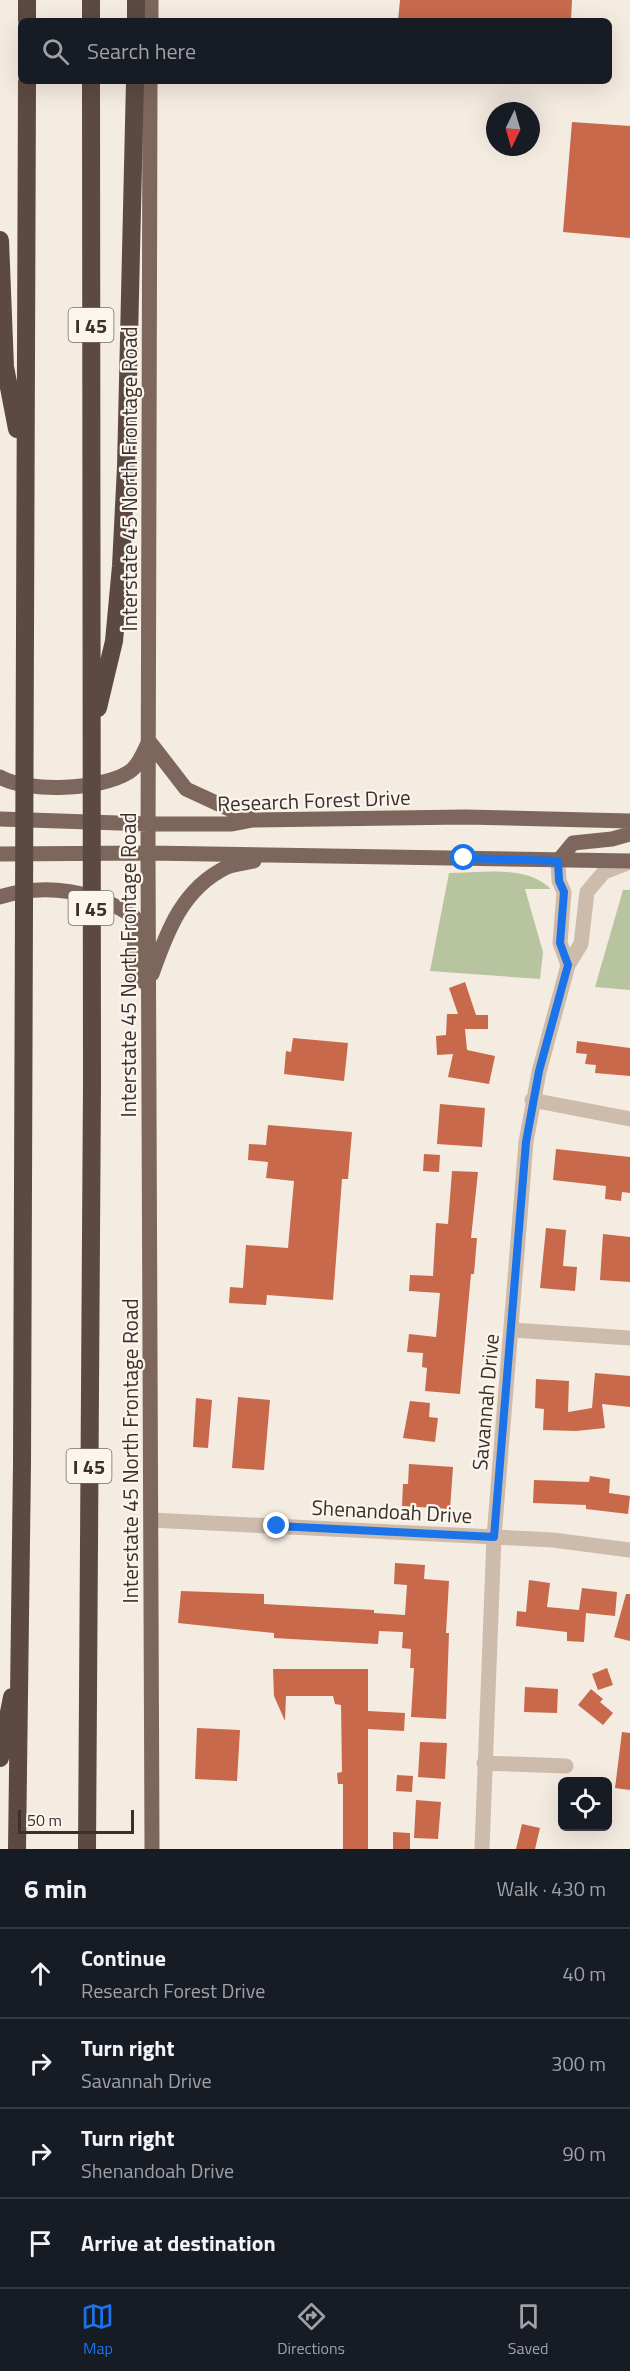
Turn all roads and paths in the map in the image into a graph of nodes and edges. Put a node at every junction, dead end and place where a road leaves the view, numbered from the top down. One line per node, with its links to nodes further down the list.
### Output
1 (27, 0): 5 (highway)
2 (92, 0): 6 (highway)
3 (136, 0): 7 (highway)
4 (151, 0): 8 (main road)
5 (27, 18)
6 (92, 18)
7 (136, 18)
8 (151, 18)
9 (27, 84): 14 (highway)
10 (91, 84): 15 (highway, I 45)
11 (135, 84): 15 (highway)
12 (150, 84): 16 (main road, Interstate 45 North Frontage Road)
13 (0, 240): 14 (highway)
14 (25, 468): 38 (highway)
15 (92, 733): 43 (highway, I 45)
16 (149, 741): 17 (main road); 19 (main road); 21 (main road, Interstate 45 North Frontage Road)
17 (0, 777)
18 (0, 819): 21 (main road, Research Forest Drive)
19 (253, 820): 20 (main road, Research Forest Drive); 21 (main road, Research Forest Drive)
20 (630, 821)
21 (148, 824): 23 (main road, Interstate 45 North Frontage Road)
22 (630, 834): 26 (main road)
23 (148, 853): 24 (main road); 25 (main road); 30 (main road, Interstate 45 North Frontage Road)
24 (0, 854)
25 (279, 856): 26 (main road); 30 (main road)
26 (558, 861): 27 (main road); 29 (street, Savannah Drive)
27 (630, 861): 29 (street, Savannah Drive)
28 (0, 897): 30 (main road)
29 (568, 965): 31 (street, Savannah Drive)
30 (148, 985): 35 (main road, Interstate 45 North Frontage Road)
31 (532, 1100): 32 (street); 33 (street, Savannah Drive)
32 (630, 1119)
33 (513, 1330): 34 (street); 36 (street, Savannah Drive)
34 (630, 1338)
35 (151, 1520): 36 (street, Shenandoah Drive); 44 (main road, Interstate 45 North Frontage Road)
36 (494, 1537): 37 (street, Shenandoah Drive); 40 (street, Savannah Drive)
37 (630, 1550)
38 (19, 1672): 39 (highway); 42 (highway)
39 (0, 1758)
40 (484, 1762): 41 (street); 45 (street, Savannah Drive)
41 (566, 1766)
42 (16, 1849)
43 (87, 1849)
44 (152, 1849)
45 (483, 1849)

